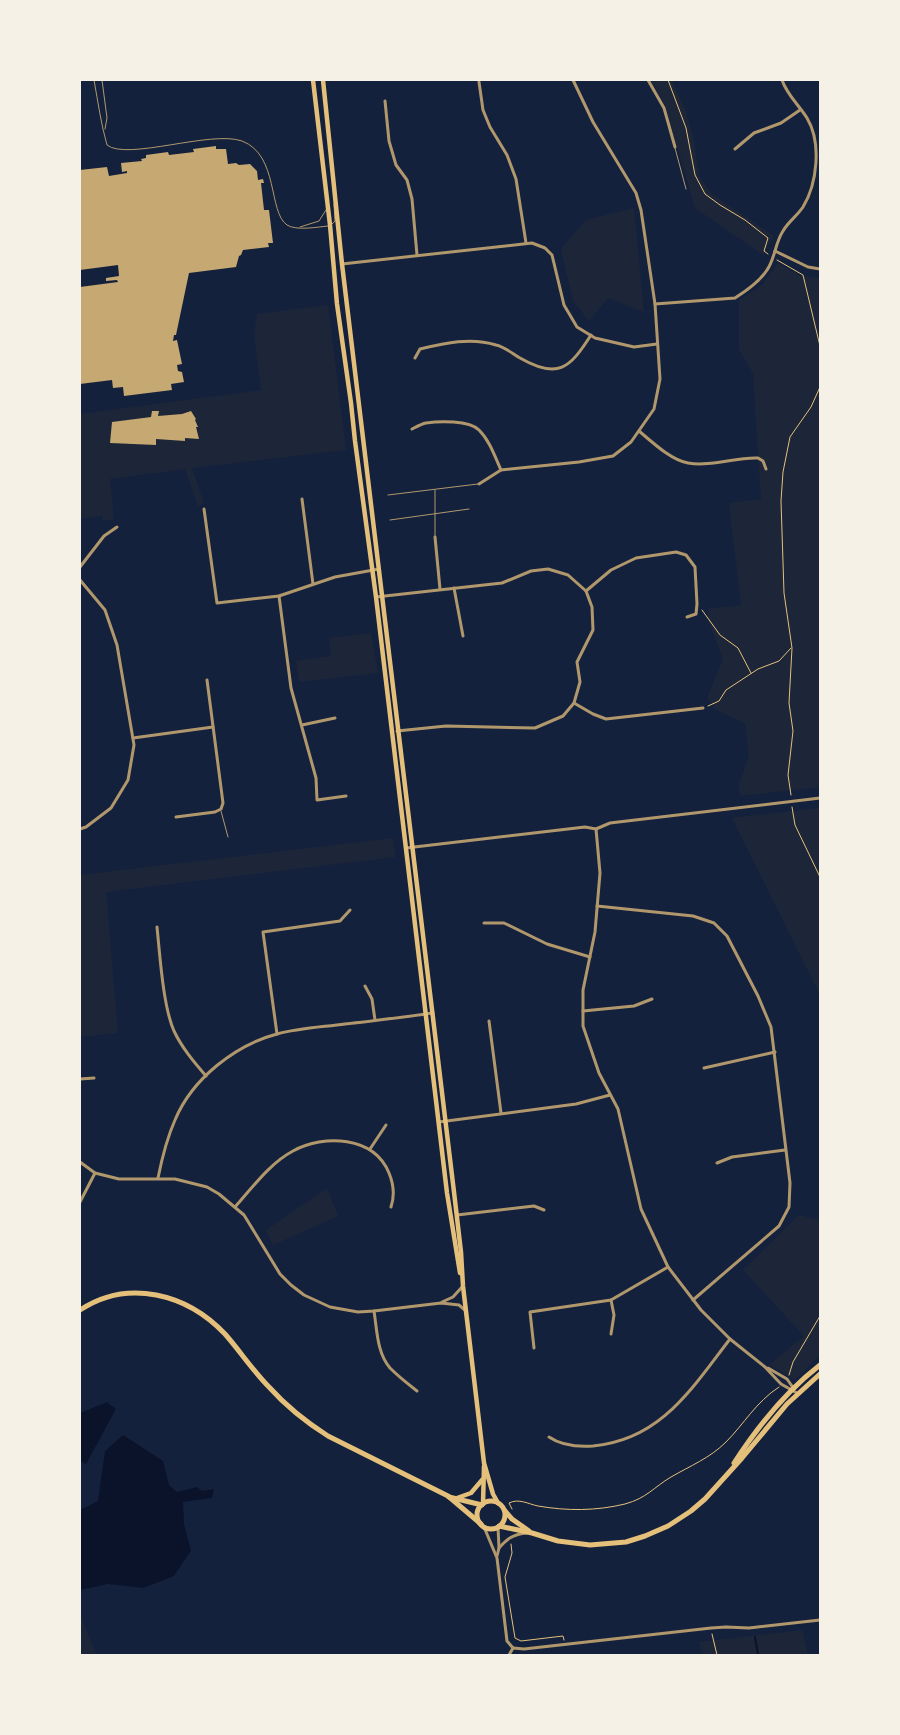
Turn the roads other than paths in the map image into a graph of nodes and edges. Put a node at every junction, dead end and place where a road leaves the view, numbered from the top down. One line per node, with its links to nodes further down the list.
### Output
1 (94, 80): 11 (lane)
2 (102, 80): 11 (lane)
3 (313, 80): 17 (main road)
4 (323, 80): 15 (main road)
5 (573, 80): 25 (street)
6 (648, 80): 12 (street)
7 (782, 80): 10 (street)
8 (479, 82): 20 (street)
9 (385, 101): 22 (street)
10 (800, 110): 13 (street); 14 (street)
11 (104, 130): 19 (lane)
12 (675, 147): 16 (lane)
13 (735, 149)
14 (818, 155): 21 (street)
15 (332, 173): 18 (lane); 23 (main road)
16 (686, 189)
17 (328, 206): 18 (main road); 19 (lane)
18 (330, 225): 19 (lane); 45 (main road)
19 (299, 227)
20 (526, 243): 22 (street); 26 (street)
21 (775, 251): 24 (street); 25 (street)
22 (417, 255): 23 (street)
23 (342, 264): 44 (main road)
24 (820, 269)
25 (655, 304): 27 (street)
26 (591, 335): 27 (street); 28 (street)
27 (657, 344): 30 (street)
28 (415, 358)
29 (412, 429): 32 (street)
30 (639, 431): 31 (street); 32 (street)
31 (766, 469)
32 (501, 470): 33 (street)
33 (479, 484): 34 (lane)
34 (436, 490): 35 (lane); 39 (lane)
35 (388, 495)
36 (302, 499): 47 (street)
37 (204, 509): 51 (street)
38 (469, 509): 39 (lane)
39 (435, 514): 40 (lane); 42 (lane)
40 (390, 520)
41 (117, 527): 43 (street)
42 (435, 537): 49 (street)
43 (80, 567)
44 (379, 569): 45 (street); 52 (main road)
45 (372, 570): 47 (street); 53 (main road)
46 (80, 580): 64 (street)
47 (313, 584): 51 (street)
48 (454, 588): 49 (street); 50 (street); 55 (street)
49 (440, 589): 52 (street)
50 (586, 591): 54 (street); 57 (street)
51 (279, 596): 60 (street)
52 (382, 596): 53 (street); 62 (main road)
53 (376, 597): 63 (main road)
54 (688, 617)
55 (463, 636)
56 (207, 680): 61 (street)
57 (574, 703): 58 (street); 62 (street)
58 (703, 708)
59 (335, 718): 60 (street)
60 (302, 725): 65 (street)
61 (213, 727): 64 (street); 67 (street)
62 (399, 731): 63 (street); 72 (main road)
63 (392, 732): 73 (main road)
64 (133, 738): 69 (street)
65 (346, 796)
66 (820, 798): 70 (street)
67 (221, 809): 68 (street); 71 (lane)
68 (176, 817)
69 (80, 828)
70 (596, 829): 72 (street); 74 (street)
71 (228, 836)
72 (412, 847): 73 (street); 82 (main road)
73 (406, 848): 83 (main road)
74 (597, 906): 78 (street); 87 (street)
75 (350, 910): 86 (street)
76 (484, 923): 78 (street)
77 (157, 927): 89 (street)
78 (590, 958): 81 (street)
79 (365, 986): 84 (street)
80 (652, 999): 81 (street)
81 (583, 1011): 92 (street)
82 (432, 1013): 83 (street); 94 (main road)
83 (425, 1014): 84 (street); 95 (main road)
84 (375, 1020): 86 (street)
85 (489, 1021): 93 (street)
86 (277, 1034): 89 (street)
87 (774, 1052): 88 (street); 98 (street)
88 (704, 1068)
89 (206, 1076): 102 (street)
90 (94, 1078): 91 (street)
91 (80, 1079)
92 (610, 1095): 93 (street); 108 (street)
93 (501, 1114): 94 (street)
94 (446, 1121): 95 (street); 107 (main road)
95 (439, 1122): 109 (main road)
96 (386, 1125): 97 (street)
97 (370, 1149): 104 (street); 105 (street)
98 (785, 1150): 100 (street); 111 (street)
99 (80, 1162): 101 (street)
100 (717, 1163)
101 (95, 1173): 102 (street); 103 (street)
102 (158, 1178): 104 (street)
103 (80, 1202)
104 (235, 1207): 114 (street)
105 (391, 1207)
106 (544, 1210): 107 (street)
107 (457, 1215): 109 (main road)
108 (668, 1267): 110 (street); 111 (street)
109 (463, 1286): 112 (street); 115 (main road)
110 (611, 1300): 116 (street); 118 (street)
111 (693, 1300): 117 (street)
112 (441, 1303): 114 (street); 115 (street)
113 (80, 1310): 129 (main road)
114 (374, 1311): 123 (street)
115 (466, 1312): 126 (main road)
116 (611, 1334)
117 (730, 1339): 120 (street); 125 (street)
118 (534, 1348)
119 (820, 1365): 122 (main road)
120 (765, 1367): 122 (street); 122 (street)
121 (820, 1374): 124 (main road)
122 (792, 1389): 124 (street); 127 (main road)
123 (417, 1391)
124 (797, 1393): 127 (main road)
125 (549, 1437)
126 (484, 1463): 128 (main road); 131 (main road)
127 (728, 1472): 136 (main road)
128 (482, 1479): 130 (main road); 132 (main road)
129 (448, 1496): 130 (main road); 134 (main road)
130 (457, 1498): 132 (main road)
131 (498, 1503): 132 (main road); 133 (main road)
132 (482, 1505): 134 (main road)
133 (504, 1511): 135 (main road); 136 (main road)
134 (482, 1526): 135 (main road); 138 (street)
135 (499, 1526): 136 (main road); 137 (street)
136 (532, 1533): 137 (street)
137 (499, 1548): 138 (street)
138 (497, 1558): 140 (street)
139 (820, 1620): 140 (street)
140 (513, 1648): 141 (street)
141 (509, 1655)

